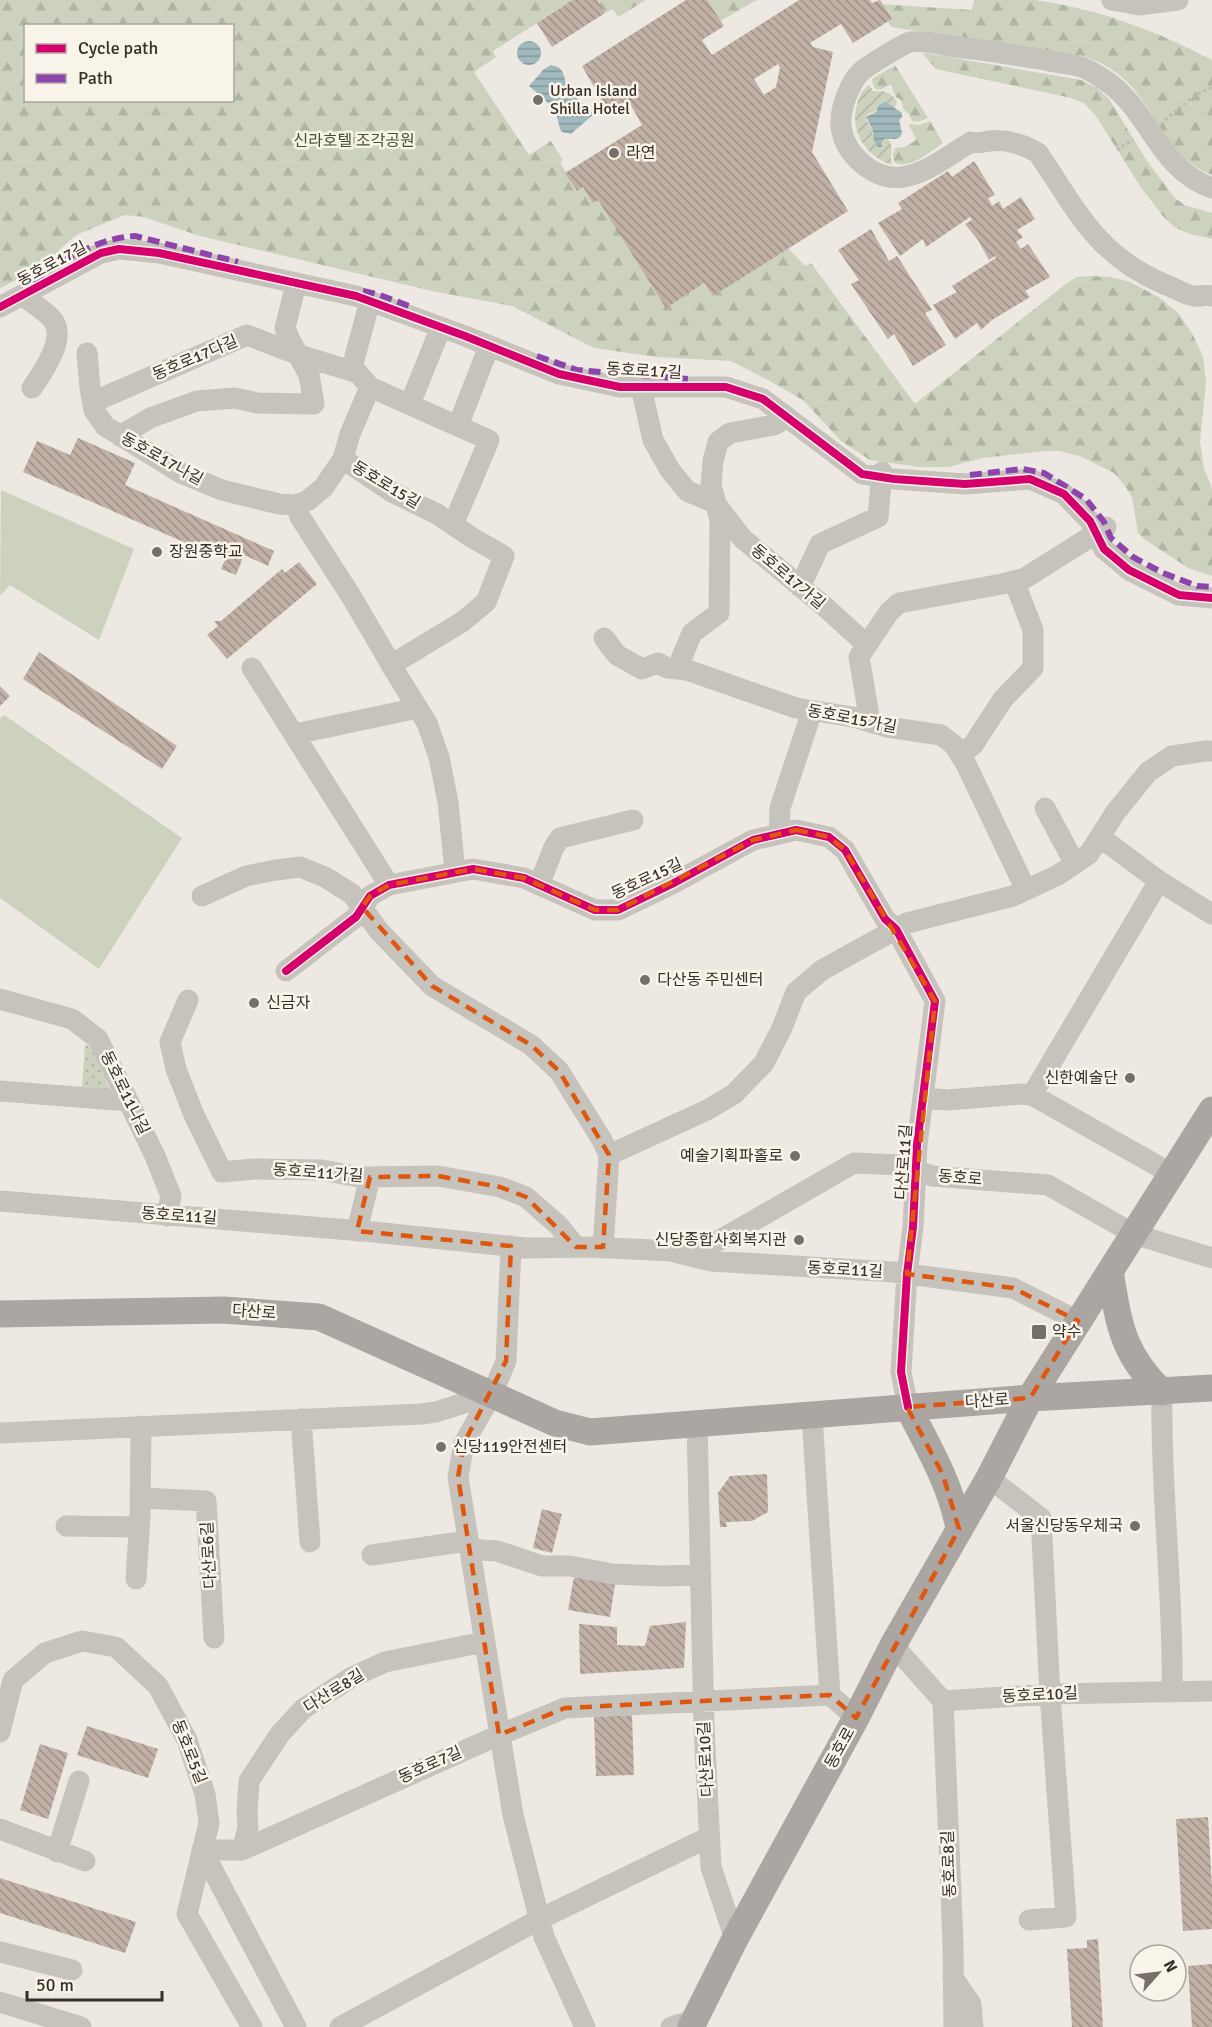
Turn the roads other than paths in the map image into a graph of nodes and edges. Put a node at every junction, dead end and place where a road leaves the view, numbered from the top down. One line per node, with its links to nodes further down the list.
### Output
1 (1112, 0): 2 (street)
2 (1178, 0)
3 (1212, 188): 6 (street)
4 (296, 284): 5 (street, 동호로17길); 7 (street, 동호로17길); 12 (street)
5 (22, 295): 8 (street, 동호로17길); 16 (street, 동호로17길)
6 (1212, 296)
7 (370, 301): 9 (street, 동호로17길); 13 (street)
8 (0, 307)
9 (441, 327): 10 (street, 동호로17길); 18 (street)
10 (489, 346): 15 (street, 동호로17길); 20 (street)
11 (87, 353): 17 (street, 동호로17나길)
12 (299, 355): 13 (street); 17 (street, 동호로17다길); 21 (street)
13 (351, 371): 14 (street)
14 (370, 387): 18 (street); 22 (street)
15 (641, 387): 19 (street, 동호로17길); 24 (street, 동호로17길)
16 (32, 388)
17 (93, 402): 21 (street, 동호로17나길)
18 (410, 404): 20 (street)
19 (787, 417): 23 (street, 동호로17길); 24 (street)
20 (458, 426): 26 (street)
21 (120, 436): 25 (street, 동호로17나길)
22 (343, 459): 25 (street); 26 (street, 동호로15길)
23 (882, 474): 27 (street, 동호로17길); 29 (street)
24 (715, 503): 29 (street, 동호로17가길); 35 (street)
25 (296, 505): 33 (street)
26 (453, 525): 33 (street, 동호로15길)
27 (1101, 531): 28 (street); 30 (street, 동호로17길)
28 (1014, 581): 32 (street); 41 (street)
29 (800, 587): 32 (street, 동호로17가길)
30 (1212, 598)
31 (604, 638): 35 (street, 동호로15가길)
32 (867, 645): 38 (street)
33 (391, 665): 36 (street)
34 (252, 668): 39 (street)
35 (677, 669): 37 (street, 동호로15가길)
36 (418, 708): 39 (street); 47 (street)
37 (812, 711): 38 (street, 동호로15가길); 44 (street)
38 (870, 722): 41 (street, 동호로15가길)
39 (295, 734): 49 (street)
40 (1212, 752): 45 (street)
41 (960, 755): 51 (street, 동호로15가길)
42 (1045, 808): 46 (street)
43 (633, 820): 50 (street)
44 (779, 834): 50 (street, 동호로15길); 55 (street, 동호로15길)
45 (1100, 837): 46 (street); 48 (street)
46 (1076, 864): 51 (street)
47 (455, 872): 49 (street, 동호로15길); 50 (street, 동호로15길)
48 (1159, 881): 54 (street); 60 (street)
49 (388, 885): 53 (street, 동호로15길)
50 (539, 885)
51 (1026, 890): 55 (street)
52 (202, 896): 53 (street)
53 (362, 907): 56 (street, 동호로15길); 64 (street)
54 (1212, 914)
55 (896, 929): 61 (street, 다산로11길); 64 (street)
56 (286, 971)
57 (0, 999): 62 (street, 동호로11나길)
58 (188, 1000): 67 (street, 동호로11가길)
59 (0, 1091): 62 (street)
60 (1032, 1095): 61 (street); 66 (street)
61 (923, 1098): 65 (street, 다산로11길)
62 (128, 1101): 69 (street, 동호로11나길)
63 (1210, 1117): 66 (main road, 동호로)
64 (609, 1155): 74 (street)
65 (916, 1169): 71 (street, 동호로); 75 (street, 동호로); 78 (street, 다산로11길)
66 (1172, 1174): 71 (main road, 동호로)
67 (370, 1177): 70 (street); 73 (street, 동호로11가길)
68 (0, 1202): 69 (street, 동호로11길)
69 (167, 1215): 70 (street, 동호로11길)
70 (357, 1231): 72 (street, 동호로11길)
71 (1134, 1234): 76 (street); 77 (main road, 동호로)
72 (511, 1246): 73 (street, 동호로11길); 83 (street)
73 (576, 1247): 74 (street, 동호로11길)
74 (603, 1248): 75 (street, 동호로11길)
75 (692, 1256): 78 (street, 동호로11길)
76 (1212, 1258)
77 (1110, 1271): 80 (main road, 동호로); 82 (main road)
78 (907, 1274): 80 (street, 동호로11길); 85 (street, 다산로11길)
79 (0, 1314): 83 (main road, 다산로)
80 (1078, 1321): 84 (main road, 동호로)
81 (1212, 1388): 82 (main road, 다산로)
82 (1162, 1392): 84 (main road, 다산로); 105 (street)
83 (492, 1395): 87 (street); 88 (main road, 다산로); 97 (street)
84 (1030, 1398): 85 (main road, 다산로); 91 (main road, 동호로)
85 (908, 1407): 86 (main road, 다산로); 95 (main road)
86 (812, 1416): 88 (main road, 다산로); 107 (street)
87 (301, 1419): 89 (street); 96 (street)
88 (697, 1424): 99 (street, 다산로10길)
89 (141, 1426): 90 (street); 92 (street)
90 (0, 1433)
91 (989, 1478): 95 (main road, 동호로); 106 (street)
92 (141, 1498): 94 (street); 101 (street, 다산로6길)
93 (66, 1526): 94 (street)
94 (139, 1527): 100 (street)
95 (959, 1529): 103 (main road, 동호로)
96 (310, 1542)
97 (470, 1547): 98 (street); 99 (street); 102 (street)
98 (372, 1555)
99 (700, 1575): 108 (street, 다산로10길)
100 (136, 1579)
101 (214, 1638)
102 (484, 1642): 112 (street); 117 (street, 다산로8길)
103 (893, 1645): 109 (street); 110 (main road, 동호로)
104 (1212, 1691): 105 (street, 동호로10길)
105 (1172, 1692): 106 (street, 동호로10길)
106 (1050, 1694): 109 (street, 동호로10길); 121 (street)
107 (831, 1695): 108 (street, 동호로7길); 110 (street)
108 (703, 1701): 112 (street, 동호로7길); 115 (street, 다산로10길)
109 (943, 1701): 125 (street, 동호로8길)
110 (856, 1718): 122 (main road, 동호로)
111 (0, 1732): 116 (street, 동호로5길)
112 (499, 1735): 117 (street, 동호로7길); 120 (street)
113 (79, 1781): 118 (street)
114 (0, 1829): 118 (street)
115 (710, 1837): 120 (street); 122 (street, 다산로10길)
116 (202, 1850): 117 (street, 동호로7길); 129 (street, 동호로5길); 130 (street)
117 (242, 1850)
118 (57, 1852): 119 (street)
119 (86, 1861)
120 (540, 1919): 131 (street); 132 (street)
121 (1029, 1920)
122 (735, 1939): 127 (main road, 동호로)
123 (0, 1952): 124 (street)
124 (72, 1970)
125 (953, 1978): 133 (street, 동호로8길); 134 (street)
126 (0, 2002): 128 (street)
127 (686, 2025)
128 (81, 2027)
129 (252, 2027)
130 (296, 2027)
131 (340, 2027)
132 (585, 2027)
133 (954, 2027)
134 (973, 2027)

